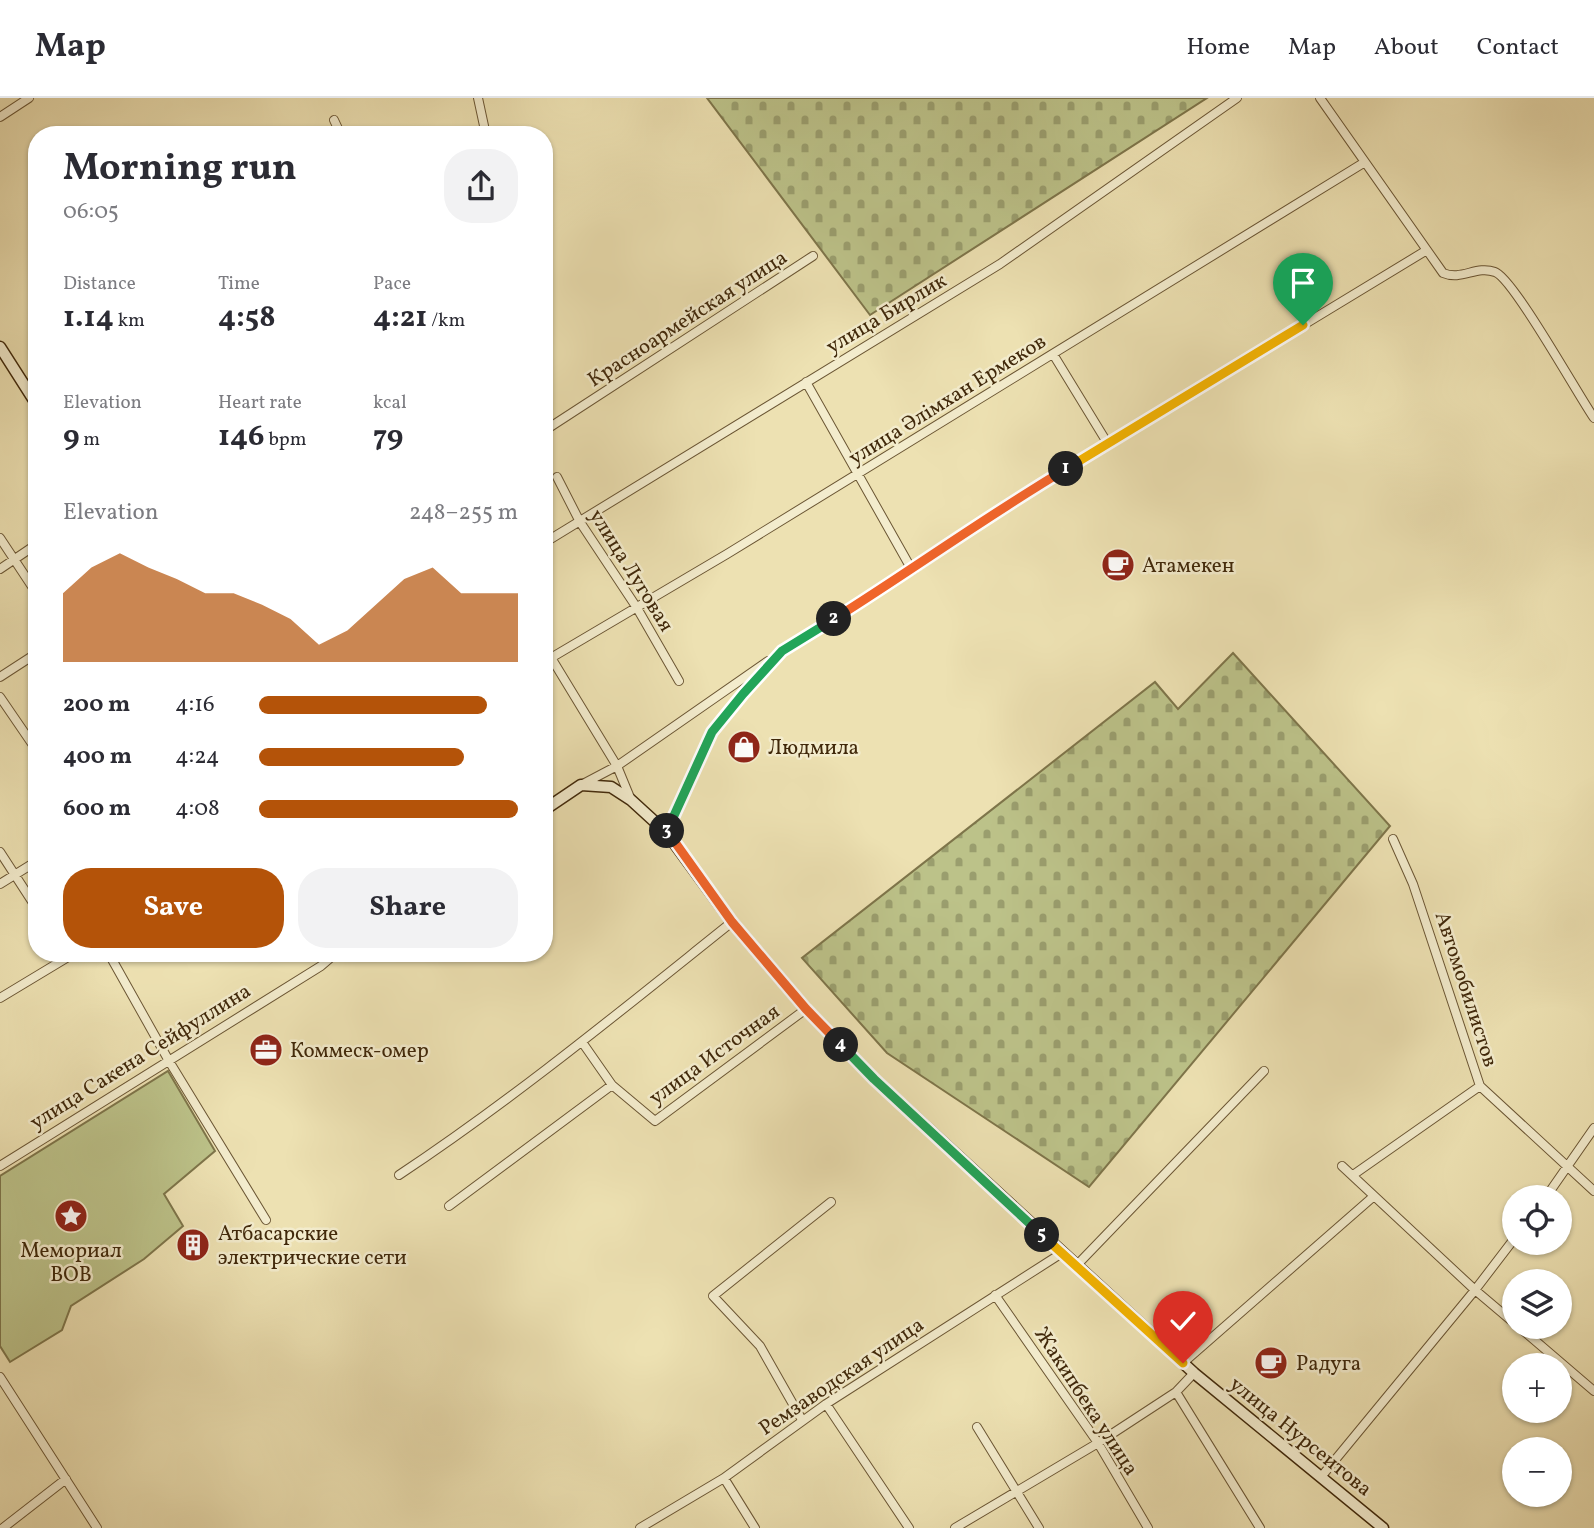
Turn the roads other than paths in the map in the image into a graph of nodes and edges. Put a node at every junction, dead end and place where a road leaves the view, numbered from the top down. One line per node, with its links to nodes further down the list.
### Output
1 (29, 98): 5 (street)
2 (478, 98): 8 (street)
3 (1237, 98): 14 (street, улица Бирлик)
4 (1320, 98): 9 (street)
5 (0, 117)
6 (334, 120): 7 (street)
7 (337, 126)
8 (484, 126)
9 (1365, 162): 10 (street); 13 (street, улица Әлімхан Ермеков)
10 (1427, 250): 16 (street); 18 (street)
11 (813, 256): 17 (street, Красноармейская улица)
12 (0, 347): 15 (main road)
13 (1053, 354): 18 (street); 19 (street, улица Әлімхан Ермеков)
14 (806, 382): 19 (street); 21 (street, улица Бирлик)
15 (28, 391)
16 (1594, 418)
17 (553, 425)
18 (1108, 444): 27 (street)
19 (859, 473): 27 (street); 29 (street, улица Әлімхан Ермеков)
20 (557, 477): 21 (street, улица Луговая)
21 (580, 522): 23 (street, улица Бирлик); 29 (street, улица Луговая)
22 (0, 538): 25 (street)
23 (553, 538)
24 (28, 550): 25 (street)
25 (14, 560): 26 (street); 28 (street)
26 (0, 569)
27 (912, 570): 30 (street)
28 (28, 581)
29 (637, 608): 31 (street, улица Әлімхан Ермеков); 35 (street, улица Луговая)
30 (782, 651): 38 (street); 42 (street)
31 (553, 656)
32 (28, 659): 34 (street)
33 (553, 667): 38 (street)
34 (0, 677)
35 (679, 681)
36 (0, 697): 37 (street)
37 (28, 738)
38 (617, 766): 39 (street); 40 (street)
39 (581, 785): 40 (main road, улица Нурсеитова); 41 (main road)
40 (631, 800): 42 (main road, улица Нурсеитова)
41 (553, 804)
42 (666, 832): 49 (main road, улица Нурсеитова)
43 (1392, 839): 59 (street, Автомобилистов)
44 (0, 852): 46 (street)
45 (28, 866): 46 (street)
46 (15, 874): 47 (street); 48 (street)
47 (0, 884)
48 (28, 895)
49 (732, 922): 54 (main road, улица Нурсеитова); 55 (street)
50 (57, 962): 53 (street)
51 (113, 962): 56 (street)
52 (326, 962): 56 (street, улица Сакена Сейфуллина)
53 (0, 998)
54 (806, 1009): 58 (street, улица Источная); 72 (main road, улица Нурсеитова)
55 (582, 1042): 58 (street, улица Источная); 64 (street)
56 (169, 1061): 61 (street, улица Сакена Сейфуллина); 71 (street)
57 (1264, 1071): 74 (street)
58 (612, 1086): 70 (street)
59 (1480, 1086): 63 (street, Автомобилистов); 65 (street)
60 (1594, 1128): 63 (street)
61 (0, 1166)
62 (1342, 1166): 65 (street)
63 (1568, 1168): 66 (street); 67 (street, Автомобилистов)
64 (399, 1175)
65 (1353, 1175): 68 (street)
66 (1555, 1185)
67 (1594, 1191)
68 (1374, 1195): 75 (street); 79 (street)
69 (831, 1202): 85 (street)
70 (449, 1206)
71 (266, 1220)
72 (1062, 1253): 74 (main road, улица Нурсеитова); 76 (street, Ремзаводская улица)
73 (1502, 1255): 75 (street)
74 (1076, 1266): 79 (main road, улица Нурсеитова)
75 (1475, 1290): 77 (street); 88 (street)
76 (995, 1295): 84 (street, Ремзаводская улица); 87 (street, Жакипбека улица)
77 (1502, 1312)
78 (1533, 1339): 82 (street)
79 (1183, 1363): 80 (main road, улица Нурсеитова)
80 (1194, 1373): 83 (street); 88 (main road, улица Нурсеитова)
81 (0, 1377): 90 (street)
82 (1594, 1391)
83 (1176, 1392): 87 (street); 92 (street)
84 (826, 1404): 85 (street, Ремзаводская улица); 97 (street)
85 (802, 1420): 89 (street, Ремзаводская улица)
86 (977, 1427): 91 (street)
87 (1098, 1443): 91 (street); 100 (street, Жакипбека улица)
88 (1321, 1477): 101 (main road, улица Нурсеитова)
89 (724, 1478): 95 (street, Ремзаводская улица); 96 (street)
90 (66, 1479): 93 (street); 94 (street)
91 (1016, 1492): 98 (street); 99 (street)
92 (1256, 1526)
93 (3, 1528)
94 (97, 1528)
95 (640, 1528)
96 (755, 1528)
97 (909, 1528)
98 (955, 1528)
99 (1039, 1528)
100 (1148, 1528)
101 (1383, 1528)

